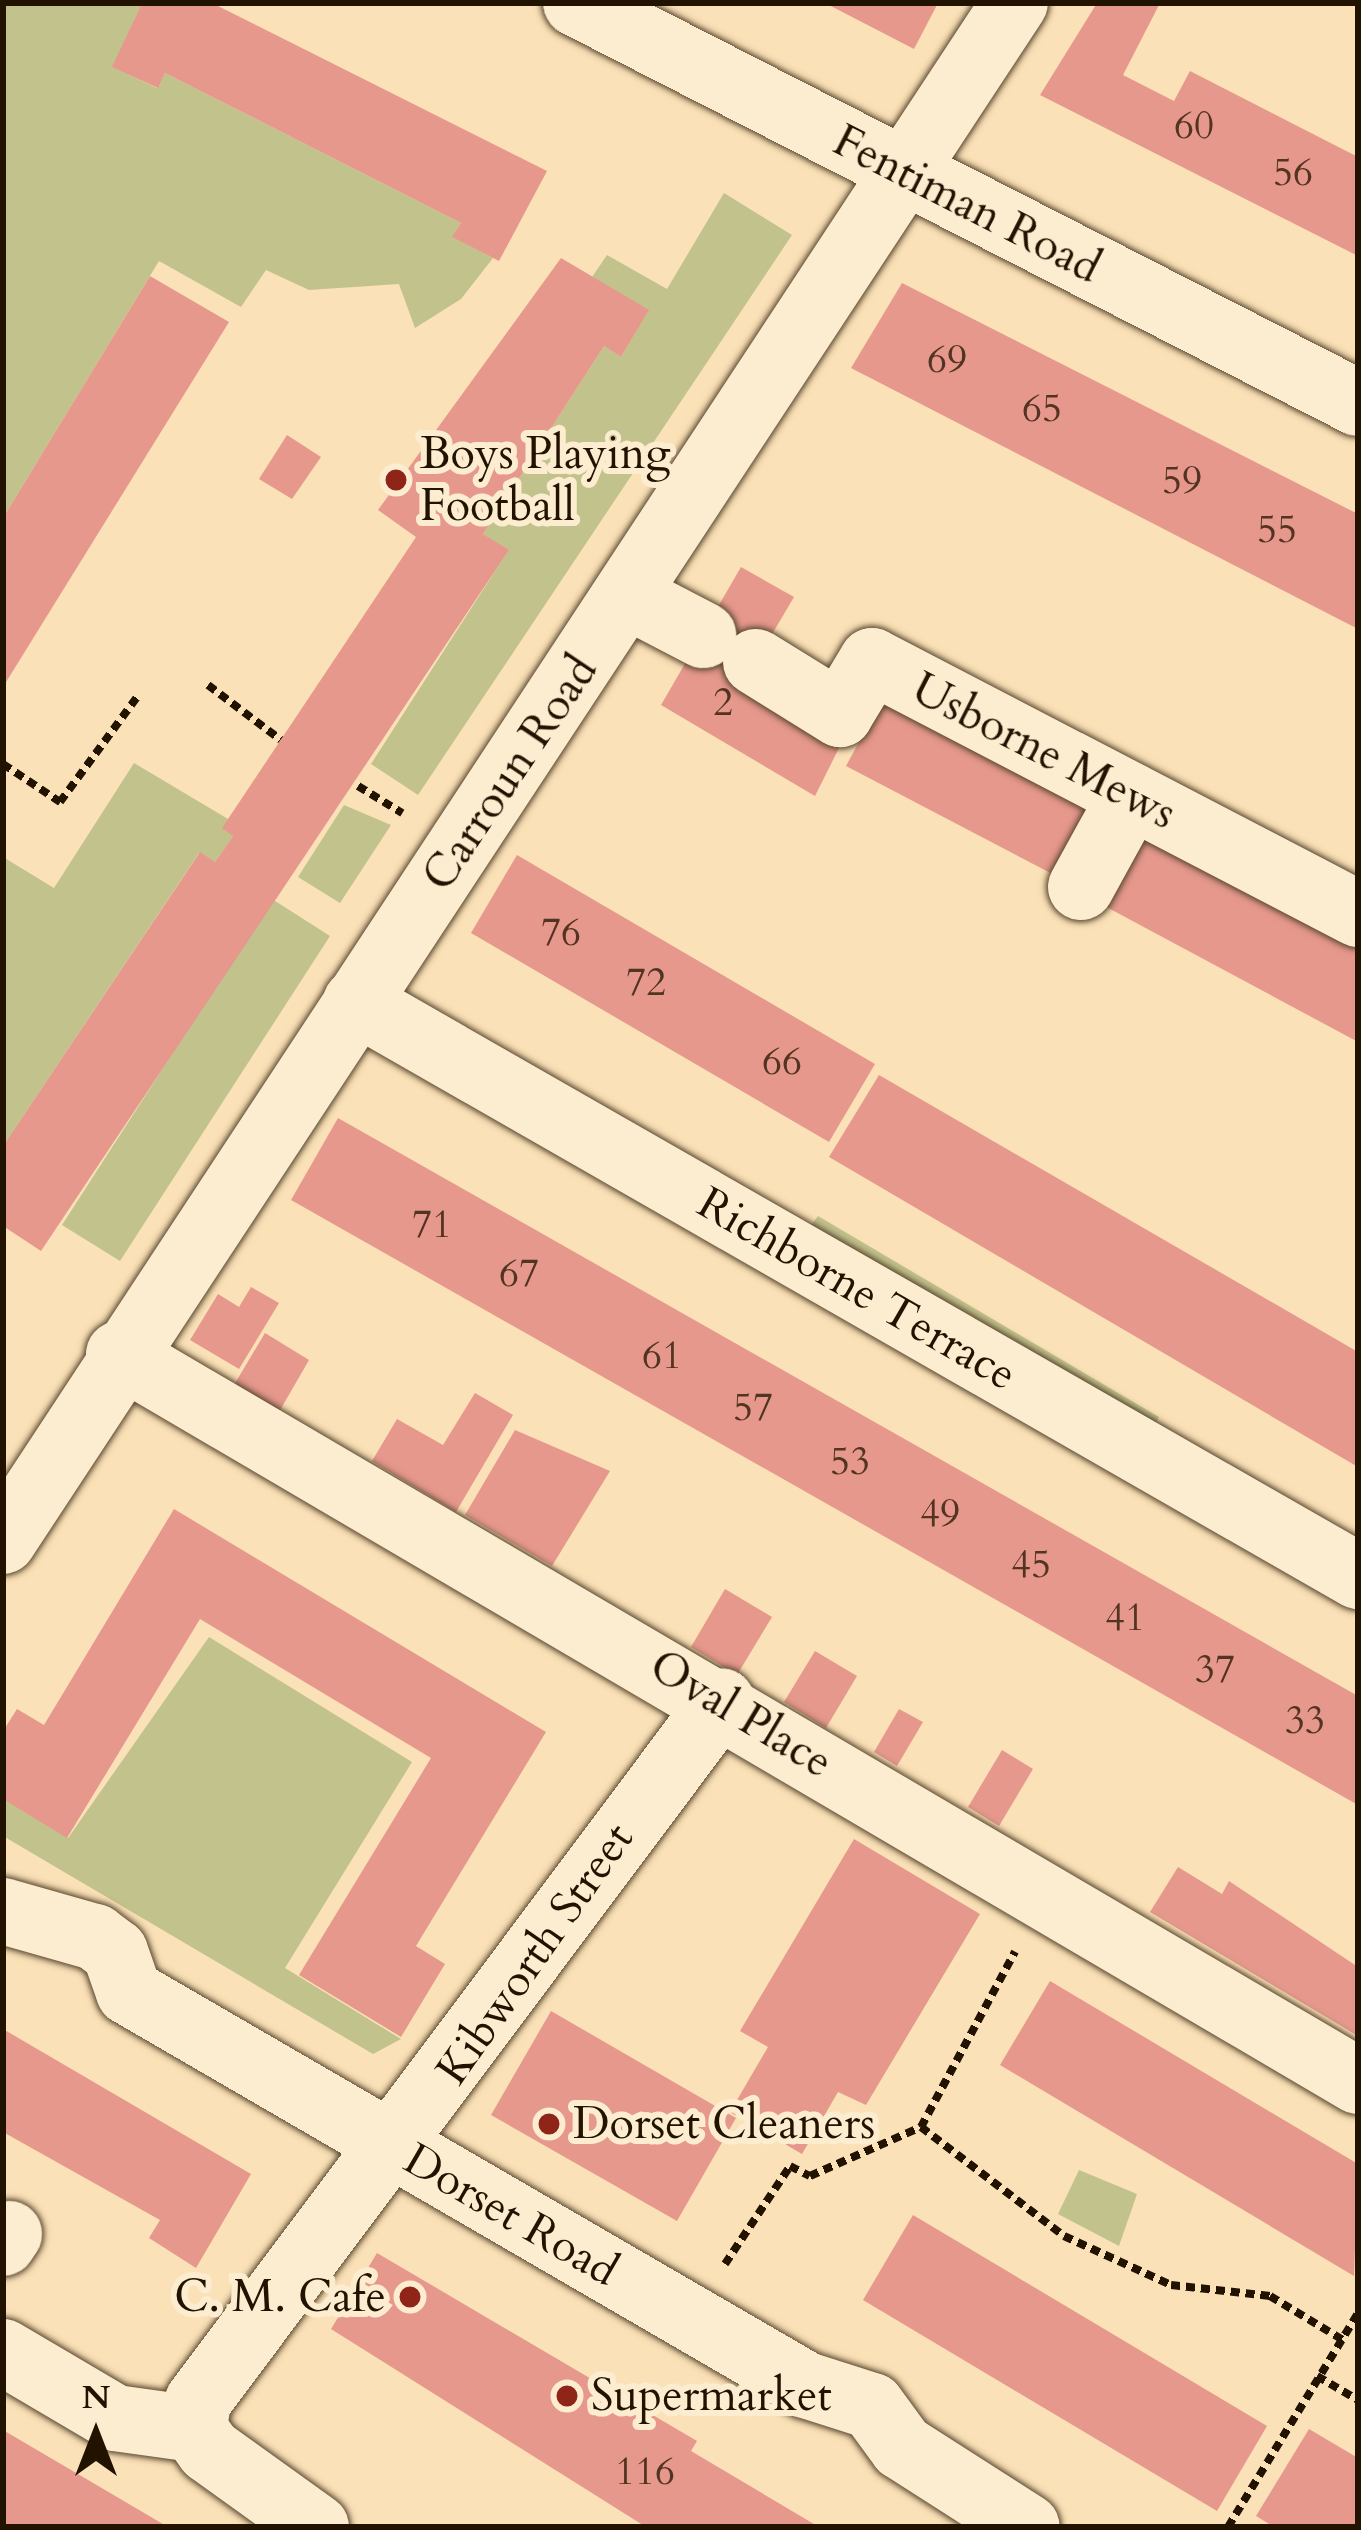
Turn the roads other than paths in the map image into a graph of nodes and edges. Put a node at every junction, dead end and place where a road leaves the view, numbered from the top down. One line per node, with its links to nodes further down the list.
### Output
1 (577, 3): 3 (street, Fentiman Road)
2 (1015, 3): 3 (street, Carroun Road)
3 (909, 177): 4 (street, Fentiman Road); 5 (street, Carroun Road)
4 (1358, 403)
5 (628, 596): 6 (street, Usborne Mews); 9 (street, Carroun Road)
6 (1131, 796): 7 (street); 8 (street, Usborne Mews)
7 (1081, 887)
8 (1358, 914)
9 (356, 1002): 10 (street, Carroun Road); 12 (street, Richborne Terrace)
10 (119, 1354): 11 (street, Carroun Road); 13 (street, Oval Place)
11 (3, 1541)
12 (1358, 1576)
13 (722, 1701): 15 (street, Oval Place); 16 (street, Kibworth Street)
14 (3, 1911): 16 (street, Dorset Road)
15 (1358, 2081)
16 (395, 2148): 18 (street, Kibworth Street); 20 (street, Dorset Road)
17 (3, 2352): 18 (street)
18 (194, 2428): 19 (street)
19 (316, 2527)
20 (1027, 2527)

